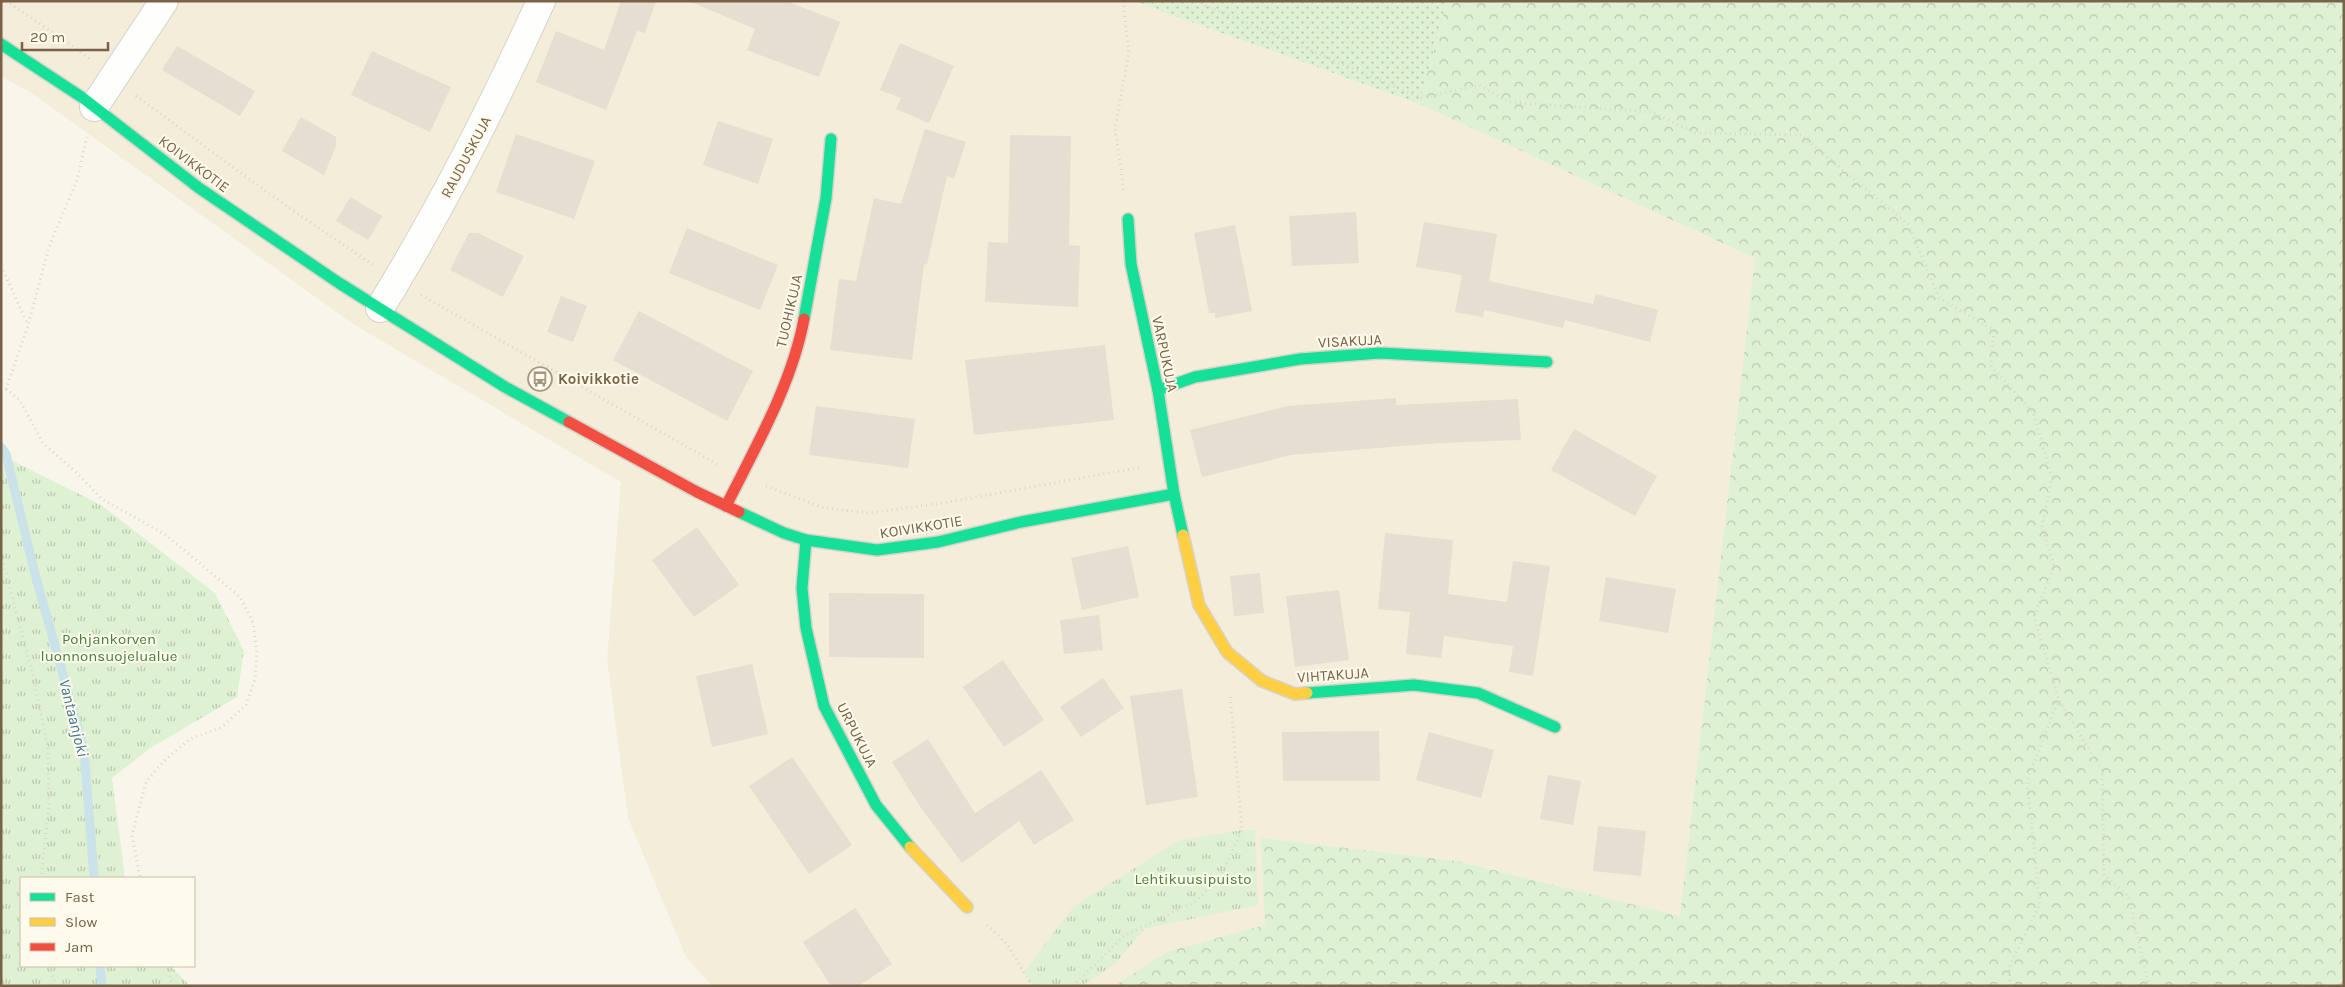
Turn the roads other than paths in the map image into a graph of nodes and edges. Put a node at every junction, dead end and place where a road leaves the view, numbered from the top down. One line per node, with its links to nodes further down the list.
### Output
1 (164, 1): 4 (street)
2 (541, 1): 7 (street, RAUDUSKUJA)
3 (1, 44): 4 (street, KOIVIKKOTIE)
4 (94, 107): 7 (street, KOIVIKKOTIE)
5 (831, 139): 11 (street, TUOHIKUJA)
6 (1128, 219): 9 (street, VARPUKUJA)
7 (380, 308): 11 (street, KOIVIKKOTIE)
8 (1547, 362): 9 (street, VISAKUJA)
9 (1158, 390): 10 (street, VARPUKUJA)
10 (1174, 494): 12 (street, KOIVIKKOTIE); 13 (street, VIHTAKUJA)
11 (726, 506): 12 (street, KOIVIKKOTIE)
12 (806, 540): 14 (street, URPUKUJA)
13 (1555, 726)
14 (967, 907)

